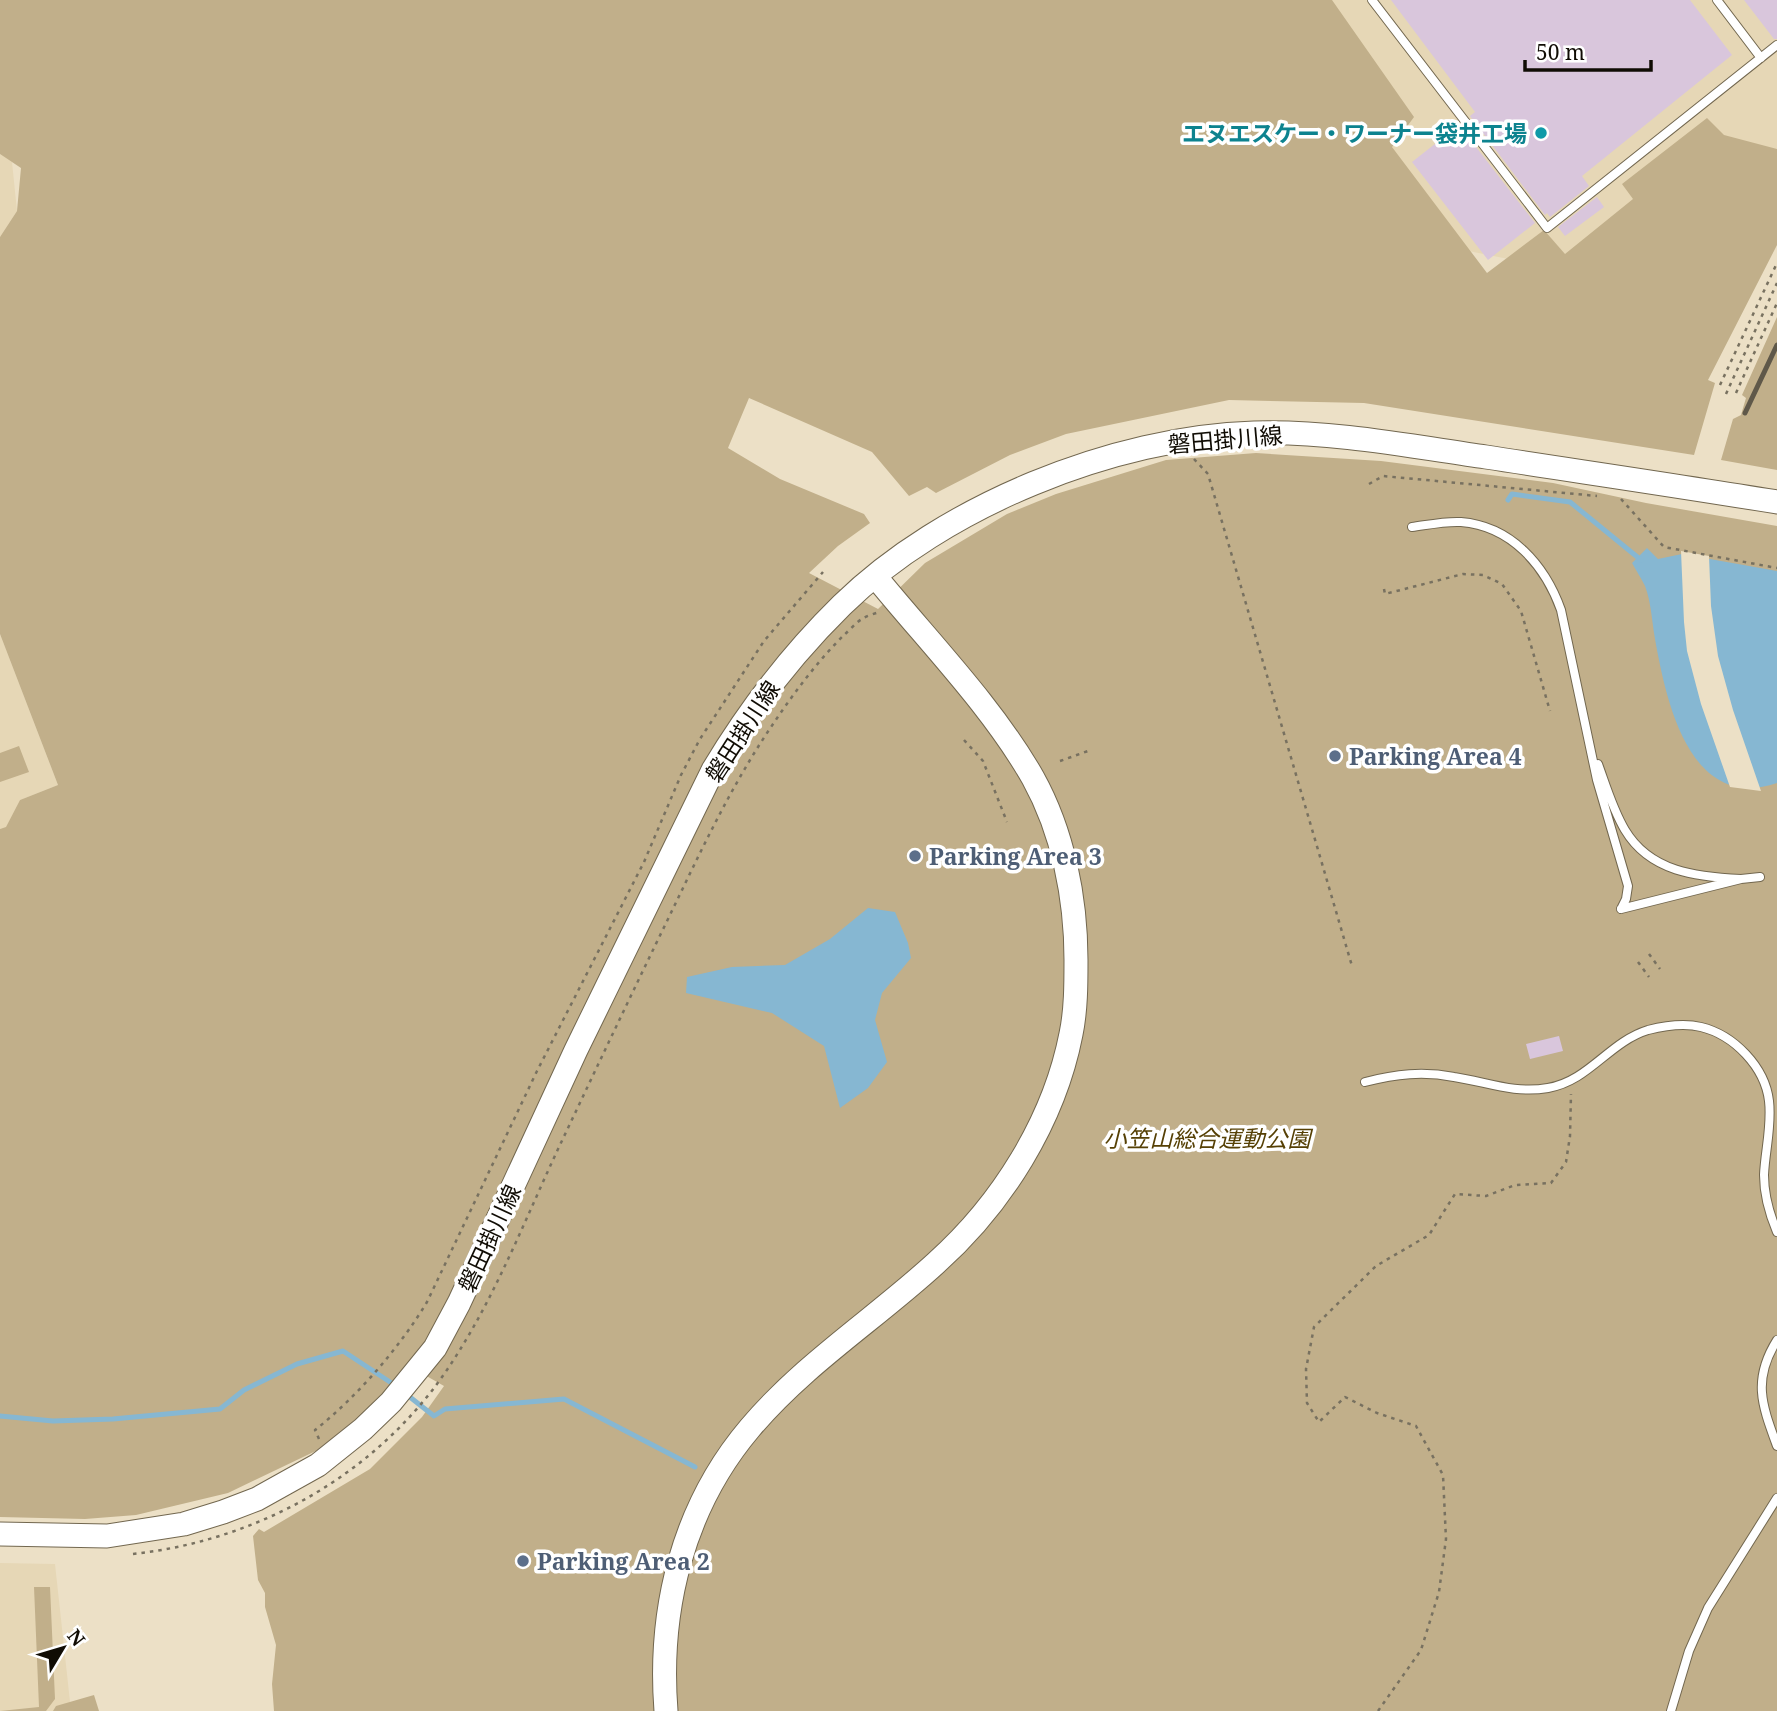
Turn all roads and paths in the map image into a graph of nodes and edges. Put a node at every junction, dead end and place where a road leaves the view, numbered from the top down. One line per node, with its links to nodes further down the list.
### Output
1 (1372, 0): 4 (lane)
2 (1717, 0): 4 (lane)
3 (1777, 45): 4 (lane)
4 (1761, 58)
5 (1777, 263): 8 (path)
6 (1777, 283): 10 (path)
7 (1777, 303): 9 (path)
8 (1720, 385)
9 (1736, 393)
10 (1726, 394)
11 (1190, 454): 31 (path)
12 (1369, 484): 13 (path)
13 (1608, 497)
14 (1620, 498): 17 (path)
15 (1777, 502): 19 (main road, 磐田掛川線)
16 (1412, 527): 23 (lane)
17 (1777, 568)
18 (823, 572): 39 (path)
19 (875, 576): 39 (main road, 磐田掛川線); 42 (main road)
20 (1384, 589): 21 (path)
21 (1550, 711)
22 (964, 740): 26 (path)
23 (1592, 748): 28 (lane); 28 (lane)
24 (1087, 751): 25 (path)
25 (1060, 761)
26 (1007, 822)
27 (1760, 877): 28 (lane)
28 (1741, 879)
29 (1649, 954): 32 (path)
30 (1638, 962): 33 (path)
31 (1352, 966)
32 (1660, 968)
33 (1649, 977)
34 (1572, 1080): 35 (lane); 36 (lane); 43 (path)
35 (1365, 1082)
36 (1777, 1232)
37 (1777, 1340): 38 (lane)
38 (1777, 1446)
39 (326, 1459): 41 (main road, 磐田掛川線)
40 (1777, 1497): 44 (lane)
41 (0, 1534)
42 (666, 1711)
43 (1378, 1711)
44 (1671, 1711)

